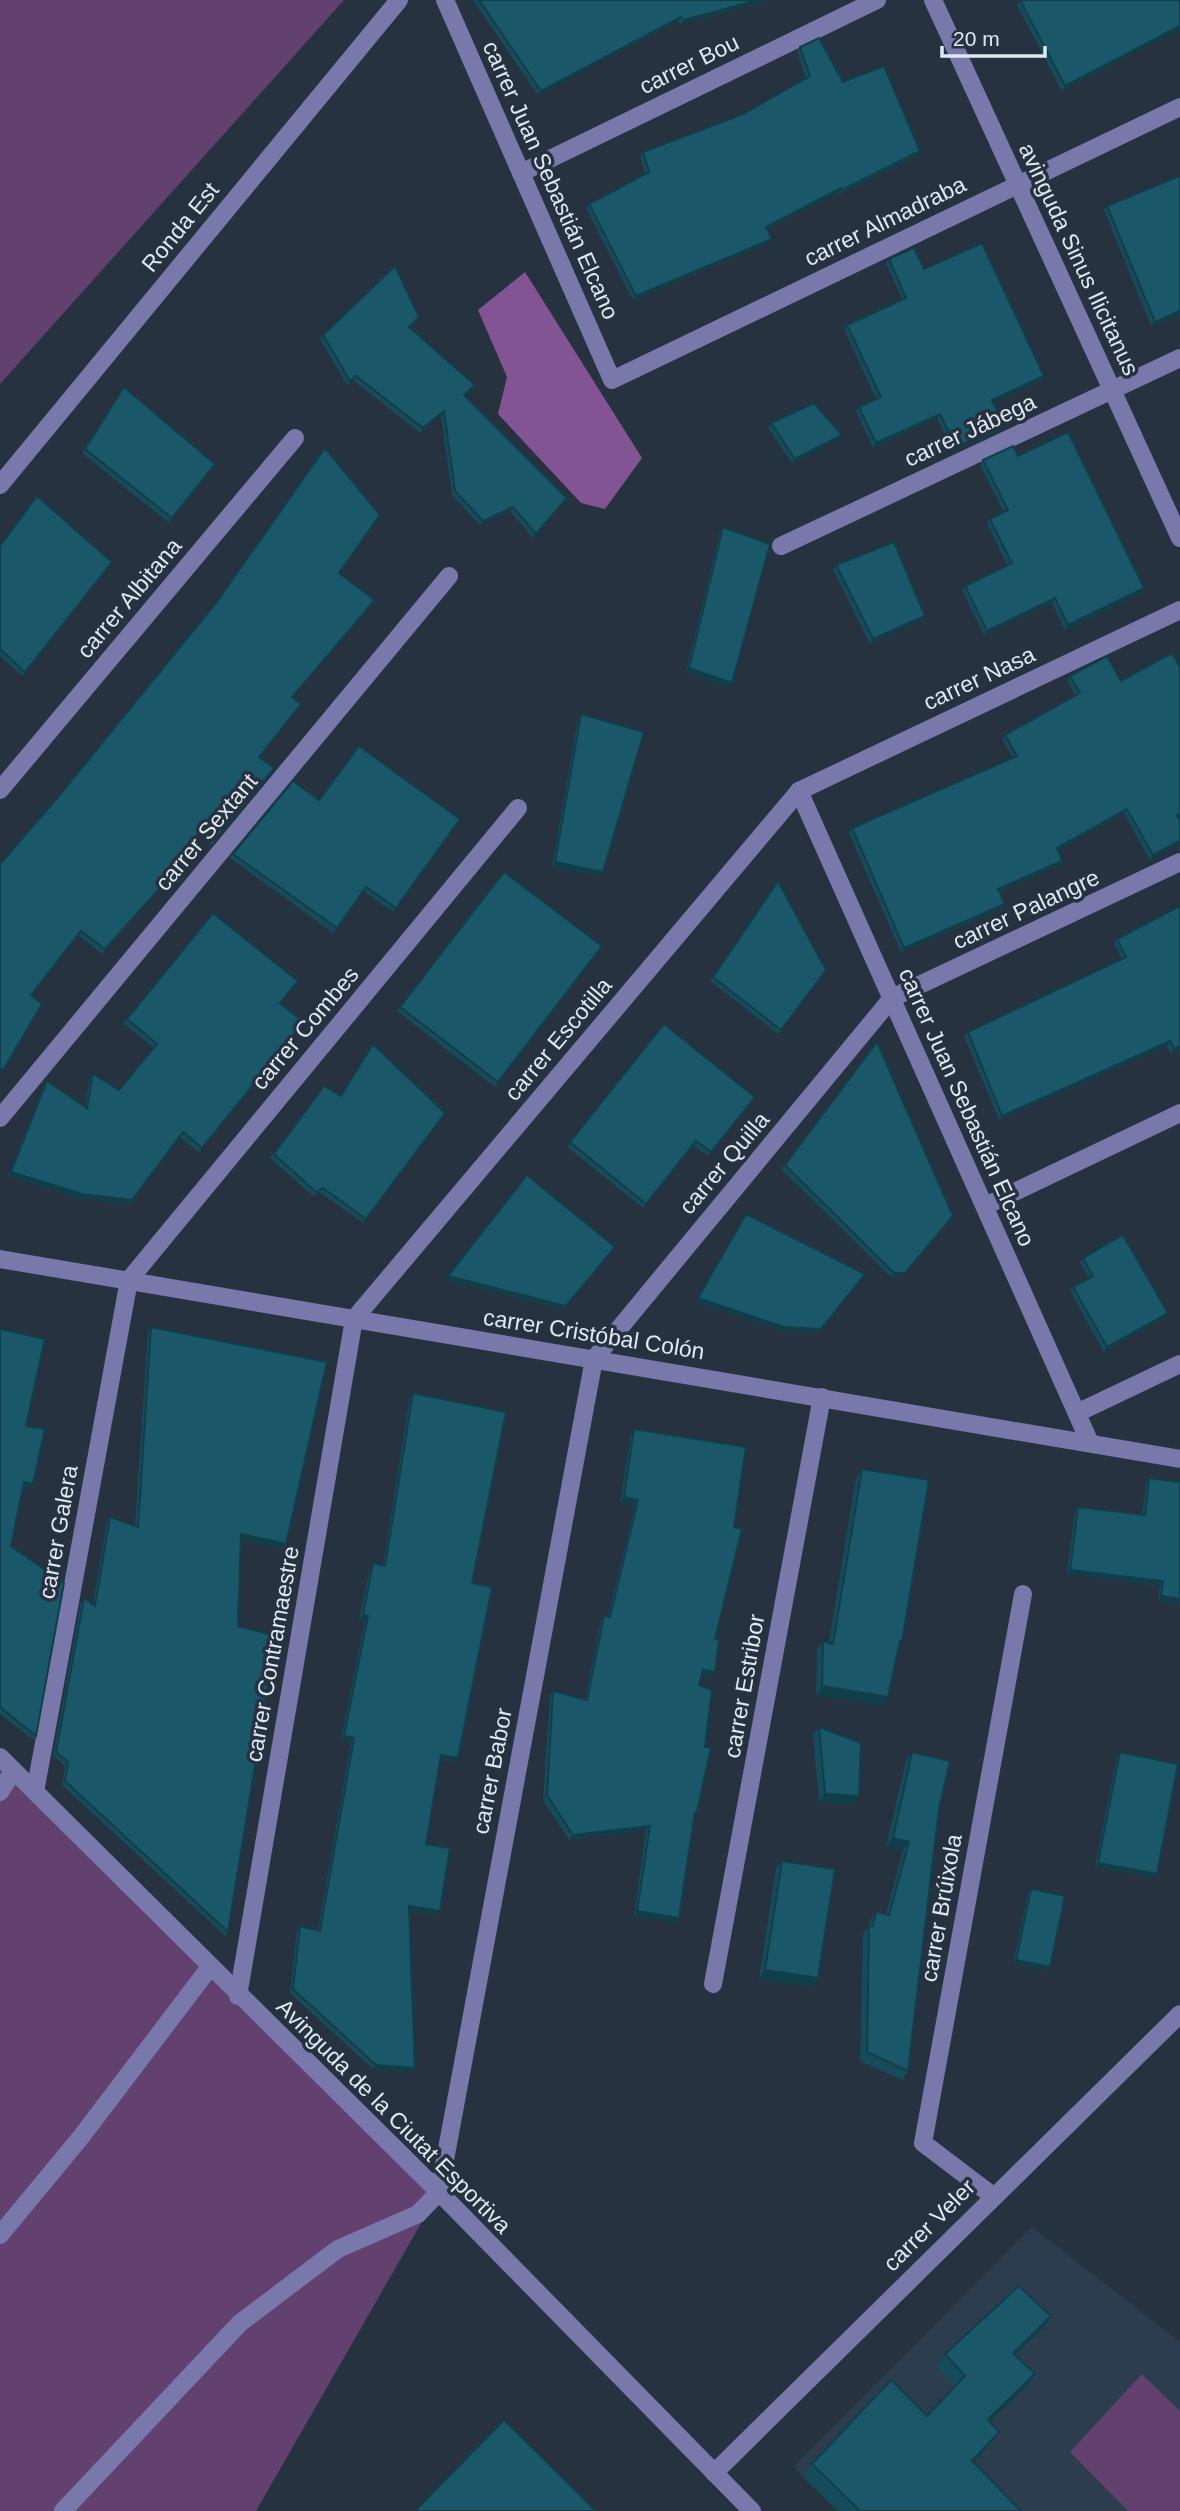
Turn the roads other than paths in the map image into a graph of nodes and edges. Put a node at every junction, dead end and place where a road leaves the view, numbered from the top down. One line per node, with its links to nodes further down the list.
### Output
1 (399, 0): 12 (street, Ronda Est)
2 (445, 0): 6 (street, carrer Juan Sebastián Elcano)
3 (877, 0): 6 (street, carrer Bou)
4 (933, 0): 7 (street, avinguda Sinus Ilicitanus)
5 (1180, 107): 7 (street, carrer Almadraba)
6 (521, 173): 9 (street, carrer Juan Sebastián Elcano)
7 (1018, 185): 9 (street, carrer Almadraba); 10 (street, avinguda Sinus Ilicitanus)
8 (1180, 358): 10 (street, carrer Jábega)
9 (612, 380)
10 (1112, 390): 13 (street, avinguda Sinus Ilicitanus); 14 (street, carrer Jábega)
11 (295, 438): 17 (street, carrer Albitana)
12 (0, 485)
13 (1180, 538)
14 (781, 545)
15 (449, 576): 23 (street, carrer Sextant)
16 (1180, 610): 18 (street, carrer Nasa)
17 (0, 790)
18 (799, 791): 21 (street, carrer Juan Sebastián Elcano); 27 (street, carrer Escotilla)
19 (518, 808): 26 (street, carrer Combes)
20 (1180, 862): 21 (street, carrer Palangre)
21 (892, 998): 24 (street, carrer Juan Sebastián Elcano); 28 (street, carrer Quilla)
22 (1180, 1114): 24 (street)
23 (0, 1118)
24 (985, 1206): 31 (street, carrer Juan Sebastián Elcano)
25 (0, 1259): 26 (street, carrer Cristóbal Colón)
26 (129, 1280): 27 (street, carrer Cristóbal Colón); 38 (street, carrer Galera)
27 (354, 1319): 28 (street, carrer Cristóbal Colón); 41 (street, carrer Contramaestre)
28 (594, 1359): 30 (street, carrer Cristóbal Colón); 43 (street, carrer Babor)
29 (1180, 1364): 31 (street)
30 (822, 1398): 32 (street, carrer Cristóbal Colón); 40 (street, carrer Estribor)
31 (1077, 1413): 32 (street, carrer Juan Sebastián Elcano)
32 (1090, 1443): 33 (street, carrer Cristóbal Colón)
33 (1180, 1459)
34 (1023, 1594): 44 (street, carrer Brúixola)
35 (0, 1757): 36 (street, Avinguda de la Ciutat Esportiva)
36 (13, 1771): 37 (street); 38 (street, Avinguda de la Ciutat Esportiva)
37 (0, 1792)
38 (35, 1792): 39 (street, Avinguda de la Ciutat Esportiva)
39 (210, 1967): 41 (street, Avinguda de la Ciutat Esportiva); 45 (street)
40 (713, 1984)
41 (238, 1996): 43 (street, Avinguda de la Ciutat Esportiva)
42 (1176, 2024): 44 (street, carrer Veler)
43 (439, 2192): 46 (street, Avinguda de la Ciutat Esportiva); 47 (street)
44 (993, 2196): 46 (street, carrer Veler)
45 (0, 2235)
46 (714, 2473): 48 (street, Avinguda de la Ciutat Esportiva)
47 (63, 2511)
48 (752, 2511)

